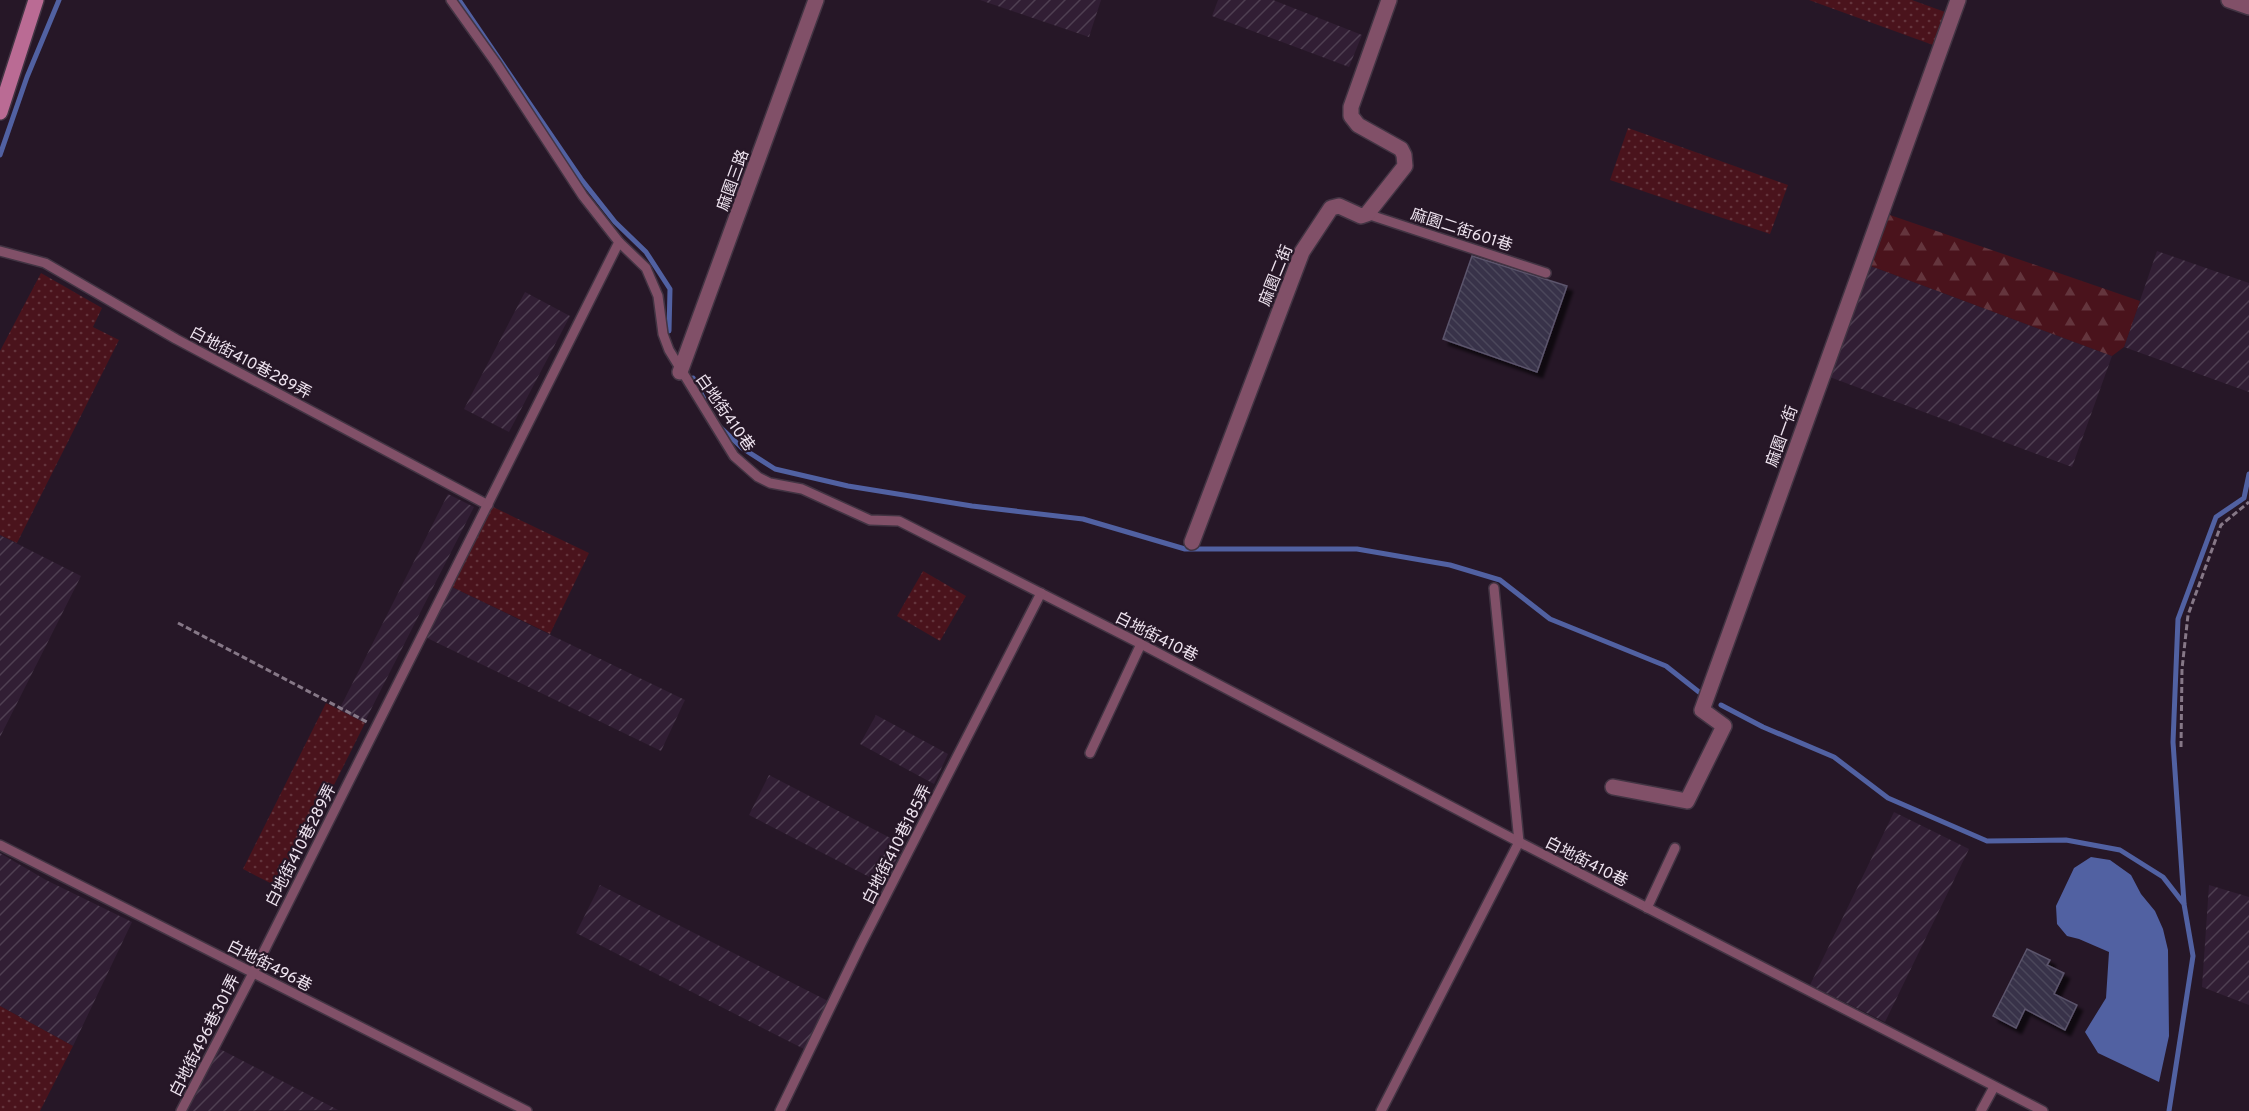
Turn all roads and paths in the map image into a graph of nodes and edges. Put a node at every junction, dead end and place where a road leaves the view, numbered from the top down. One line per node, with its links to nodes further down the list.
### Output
1 (36, 0): 8 (street)
2 (451, 0): 10 (lane, 白地街410巷)
3 (816, 0): 13 (street, 麻園三路)
4 (1389, 0): 9 (street)
5 (1958, 0): 24 (street, 麻園一街)
6 (2229, 0): 7 (street)
7 (2249, 7)
8 (0, 112)
9 (1367, 214): 12 (lane, 麻園二街601巷); 16 (street, 麻園二街)
10 (619, 242): 13 (lane, 白地街410巷); 15 (lane, 白地街410巷289弄)
11 (0, 251): 15 (lane, 白地街410巷289弄)
12 (1546, 273)
13 (681, 372): 18 (lane, 白地街410巷)
14 (2249, 502): 22 (path)
15 (488, 505): 21 (lane, 白地街410巷289弄)
16 (1192, 542)
17 (1494, 588): 25 (lane)
18 (1041, 593): 20 (lane, 白地街410巷); 33 (lane, 白地街410巷185弄)
19 (178, 623): 21 (path)
20 (1141, 644): 23 (lane); 25 (lane, 白地街410巷)
21 (376, 727): 29 (lane, 白地街410巷289弄)
22 (2181, 747)
23 (1090, 753)
24 (1613, 787)
25 (1519, 843): 28 (lane, 白地街410巷); 34 (lane)
26 (0, 845): 29 (lane, 白地街496巷)
27 (1675, 848): 28 (lane)
28 (1647, 908): 30 (lane, 白地街410巷)
29 (253, 973): 31 (lane, 白地街496巷301弄); 32 (lane, 白地街496巷)
30 (1994, 1086): 35 (lane); 36 (lane, 白地街410巷)
31 (181, 1111)
32 (527, 1111)
33 (780, 1111)
34 (1381, 1111)
35 (1981, 1111)
36 (2043, 1111)

